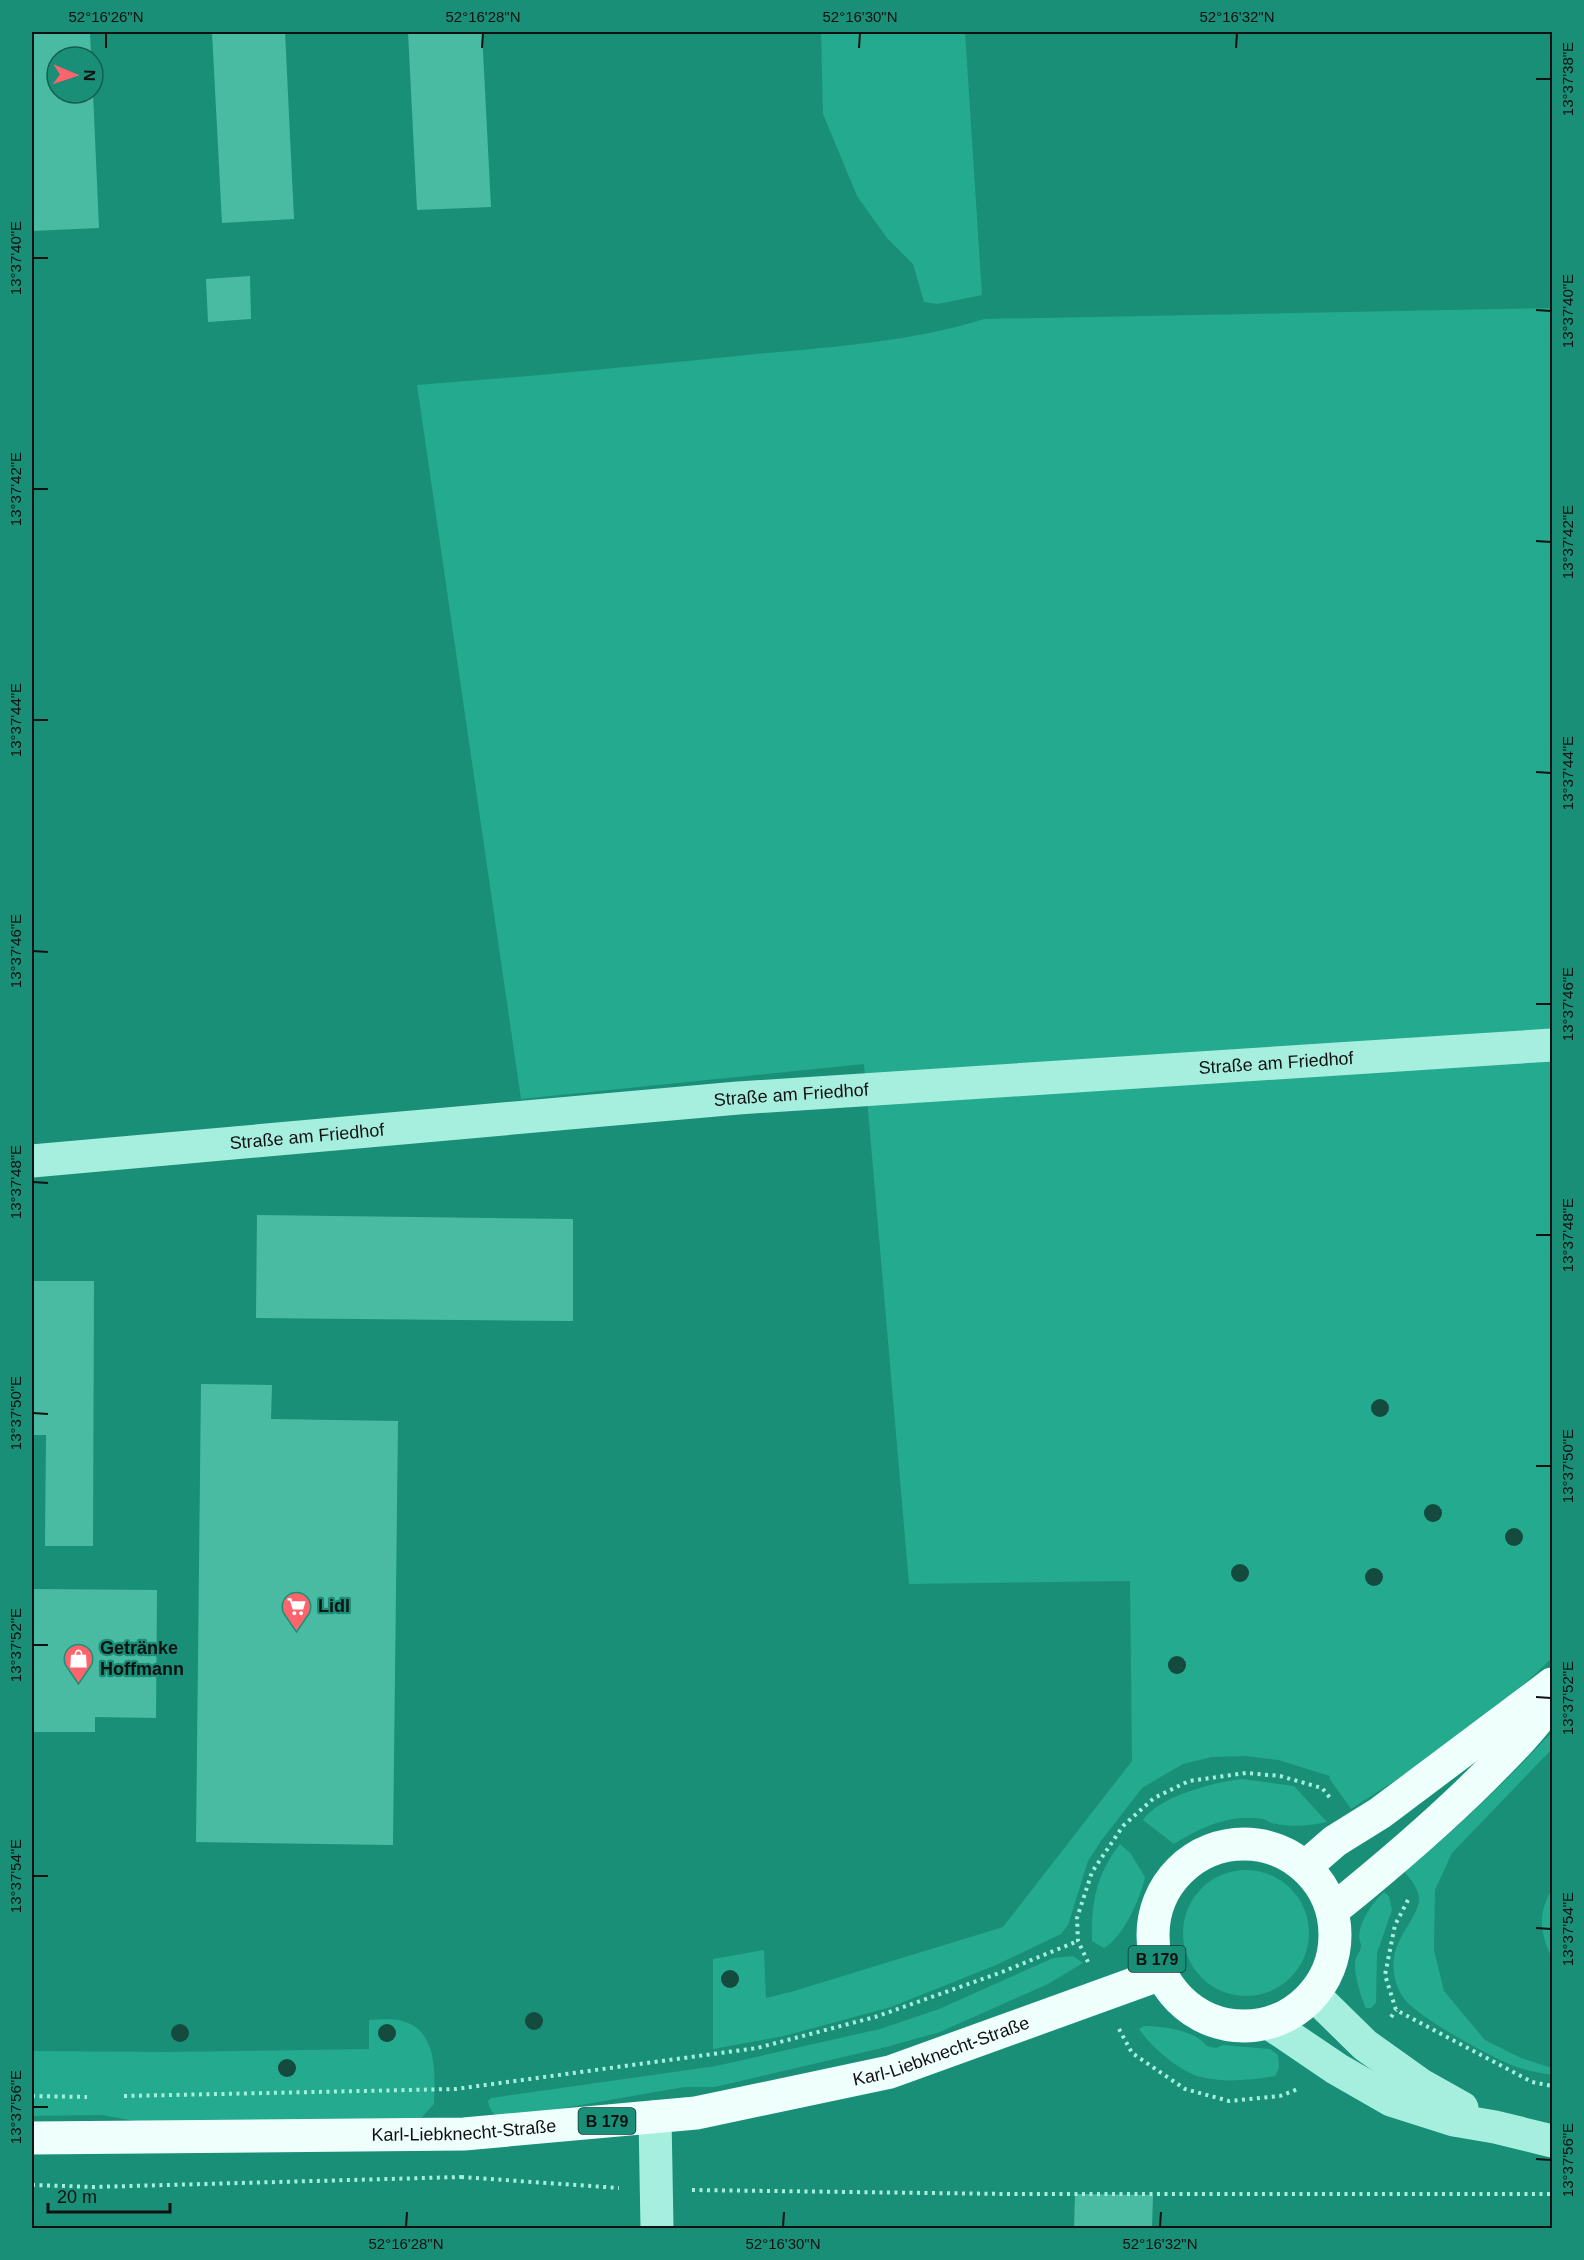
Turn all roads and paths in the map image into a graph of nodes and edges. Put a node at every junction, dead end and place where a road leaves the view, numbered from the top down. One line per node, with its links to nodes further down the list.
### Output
1 (1552, 1045): 2 (street, Straße am Friedhof)
2 (32, 1161)
3 (1552, 1684): 5 (main road)
4 (1552, 1701): 7 (main road)
5 (1355, 1829): 6 (main road); 16 (path)
6 (1305, 1867): 8 (main road, B 179); 9 (main road, B 179)
7 (1382, 1871): 8 (main road); 14 (path)
8 (1333, 1910): 10 (main road, B 179)
9 (1161, 1974): 11 (main road, Karl-Liebknecht-Straße / B 179); 12 (main road, B 179)
10 (1314, 1995): 12 (main road, B 179); 19 (street)
11 (1102, 1997): 13 (path); 18 (main road, Karl-Liebknecht-Straße / B 179)
12 (1269, 2023): 13 (street)
13 (1337, 2069): 19 (street)
14 (1552, 2086)
15 (32, 2096): 17 (path)
16 (114, 2096)
17 (91, 2097)
18 (655, 2117): 20 (main road, Karl-Liebknecht-Straße / B 179); 25 (street)
19 (1495, 2127): 22 (street)
20 (464, 2134): 21 (main road, Karl-Liebknecht-Straße / B 179); 23 (path)
21 (32, 2138)
22 (1552, 2141)
23 (461, 2177): 24 (path); 25 (path)
24 (32, 2185)
25 (657, 2190): 26 (path); 27 (street)
26 (1552, 2194)
27 (657, 2229)

